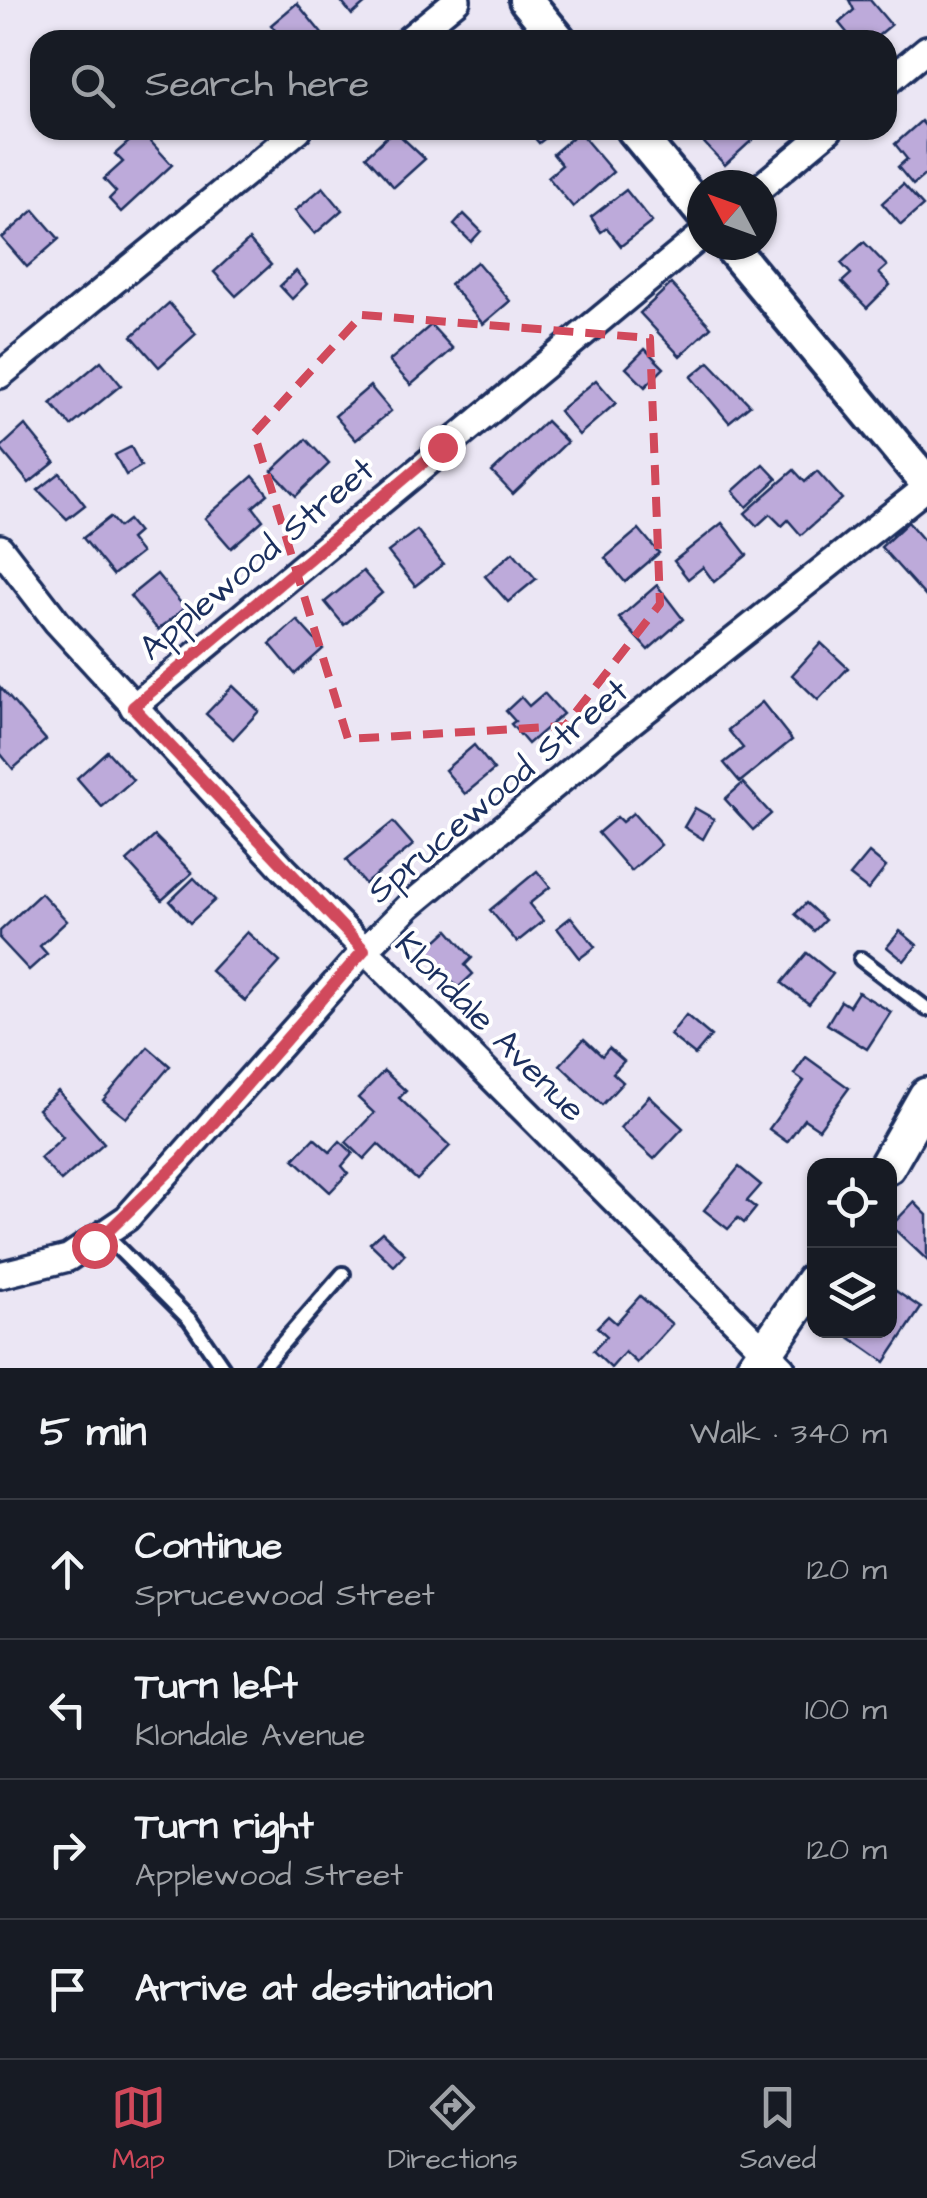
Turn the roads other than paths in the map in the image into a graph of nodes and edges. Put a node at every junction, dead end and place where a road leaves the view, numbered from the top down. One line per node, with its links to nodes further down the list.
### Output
1 (457, 0): 3 (street)
2 (526, 0): 4 (street)
3 (420, 30)
4 (551, 30)
5 (927, 49): 6 (street)
6 (897, 74)
7 (286, 140): 14 (street)
8 (642, 140): 11 (street)
9 (817, 140): 10 (street)
10 (777, 173)
11 (687, 194)
12 (687, 247): 17 (street, Applewood Street)
13 (741, 260): 15 (street)
14 (0, 374)
15 (927, 485): 18 (street, Sprucewood Street)
16 (0, 548): 17 (street, Klondale Avenue)
17 (133, 707): 18 (street, Klondale Avenue)
18 (364, 950): 23 (street, Sprucewood Street); 27 (street, Klondale Avenue)
19 (860, 959): 20 (lane)
20 (927, 1009)
21 (923, 1112): 22 (main road)
22 (892, 1158)
23 (105, 1236): 24 (street, Sprucewood Street); 28 (lane)
24 (0, 1274)
25 (342, 1274): 29 (lane)
26 (807, 1293): 27 (main road)
27 (767, 1363)
28 (223, 1368)
29 (260, 1368)

